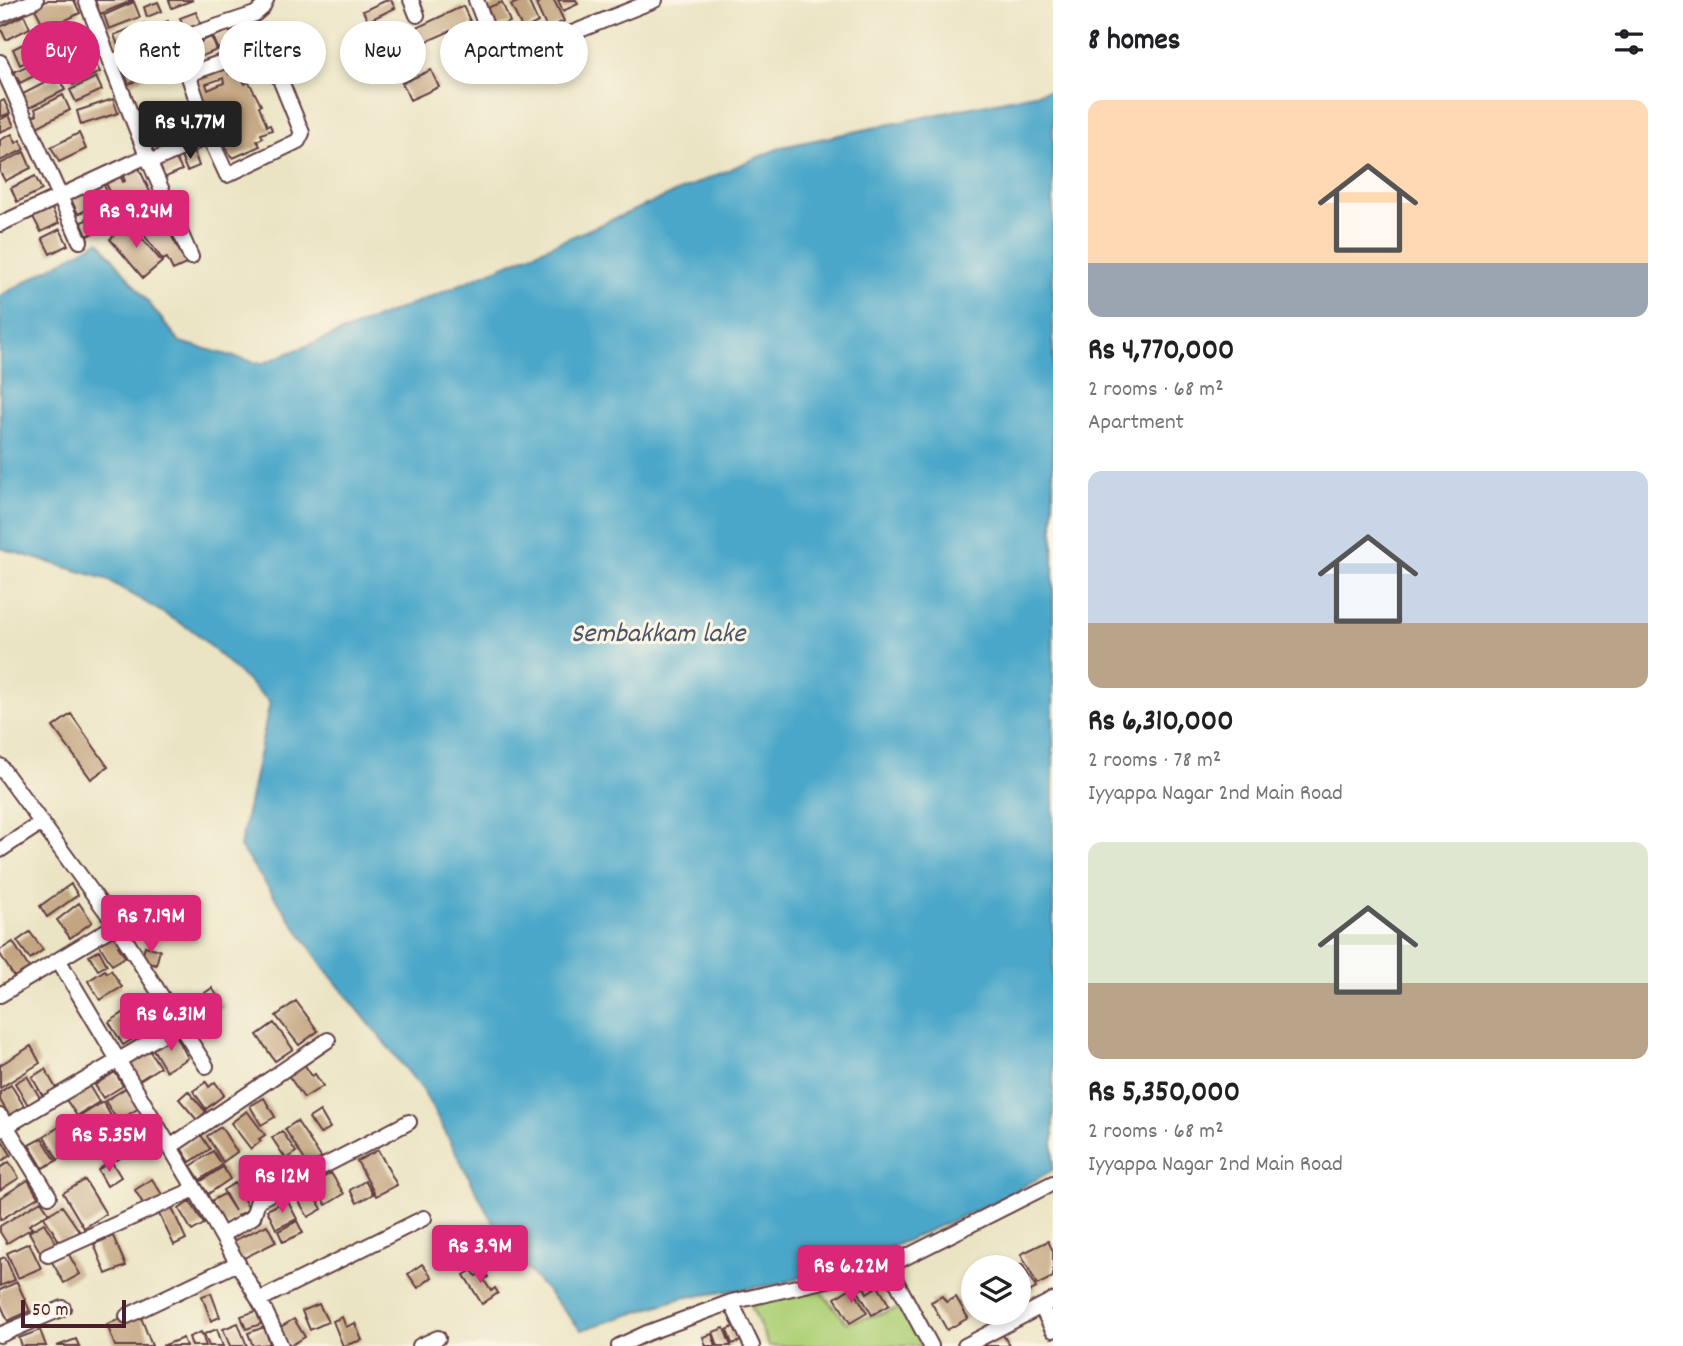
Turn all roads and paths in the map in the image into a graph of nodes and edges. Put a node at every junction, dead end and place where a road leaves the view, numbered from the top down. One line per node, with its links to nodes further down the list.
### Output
1 (36, 0): 7 (street)
2 (86, 0): 10 (street)
3 (266, 0): 10 (street)
4 (411, 0): 8 (street)
5 (475, 0): 6 (street)
6 (655, 0)
7 (0, 15)
8 (416, 15)
9 (0, 62): 11 (street)
10 (110, 62): 13 (street)
11 (5, 88): 14 (street)
12 (209, 136): 12 (street); 13 (street)
13 (148, 159): 14 (street); 17 (street)
14 (60, 196): 15 (street); 16 (street)
15 (0, 224)
16 (80, 241)
17 (191, 257)
18 (0, 766): 19 (street)
19 (40, 823): 20 (street); 21 (street)
20 (0, 850)
21 (116, 925): 22 (street); 24 (street)
22 (59, 961): 23 (street); 26 (street)
23 (0, 995)
24 (180, 1024): 26 (street); 27 (street)
25 (328, 1040): 30 (street)
26 (119, 1061): 29 (street); 30 (street)
27 (206, 1066)
28 (409, 1122): 35 (street)
29 (2, 1124): 33 (street)
30 (170, 1147): 32 (street)
31 (1053, 1183): 38 (street)
32 (195, 1189): 35 (street); 36 (street)
33 (49, 1196)
34 (425, 1219): 39 (street)
35 (222, 1236): 37 (street)
36 (48, 1255)
37 (238, 1263): 39 (street); 43 (street)
38 (888, 1266): 40 (street); 51 (street)
39 (259, 1300): 47 (street)
40 (730, 1302): 49 (street); 50 (street)
41 (1047, 1303): 44 (street); 52 (street)
42 (63, 1308): 45 (street)
43 (127, 1316)
44 (1053, 1329)
45 (0, 1335)
46 (438, 1338): 48 (street)
47 (281, 1346)
48 (420, 1346)
49 (619, 1346)
50 (752, 1346)
51 (931, 1346)
52 (965, 1346)

